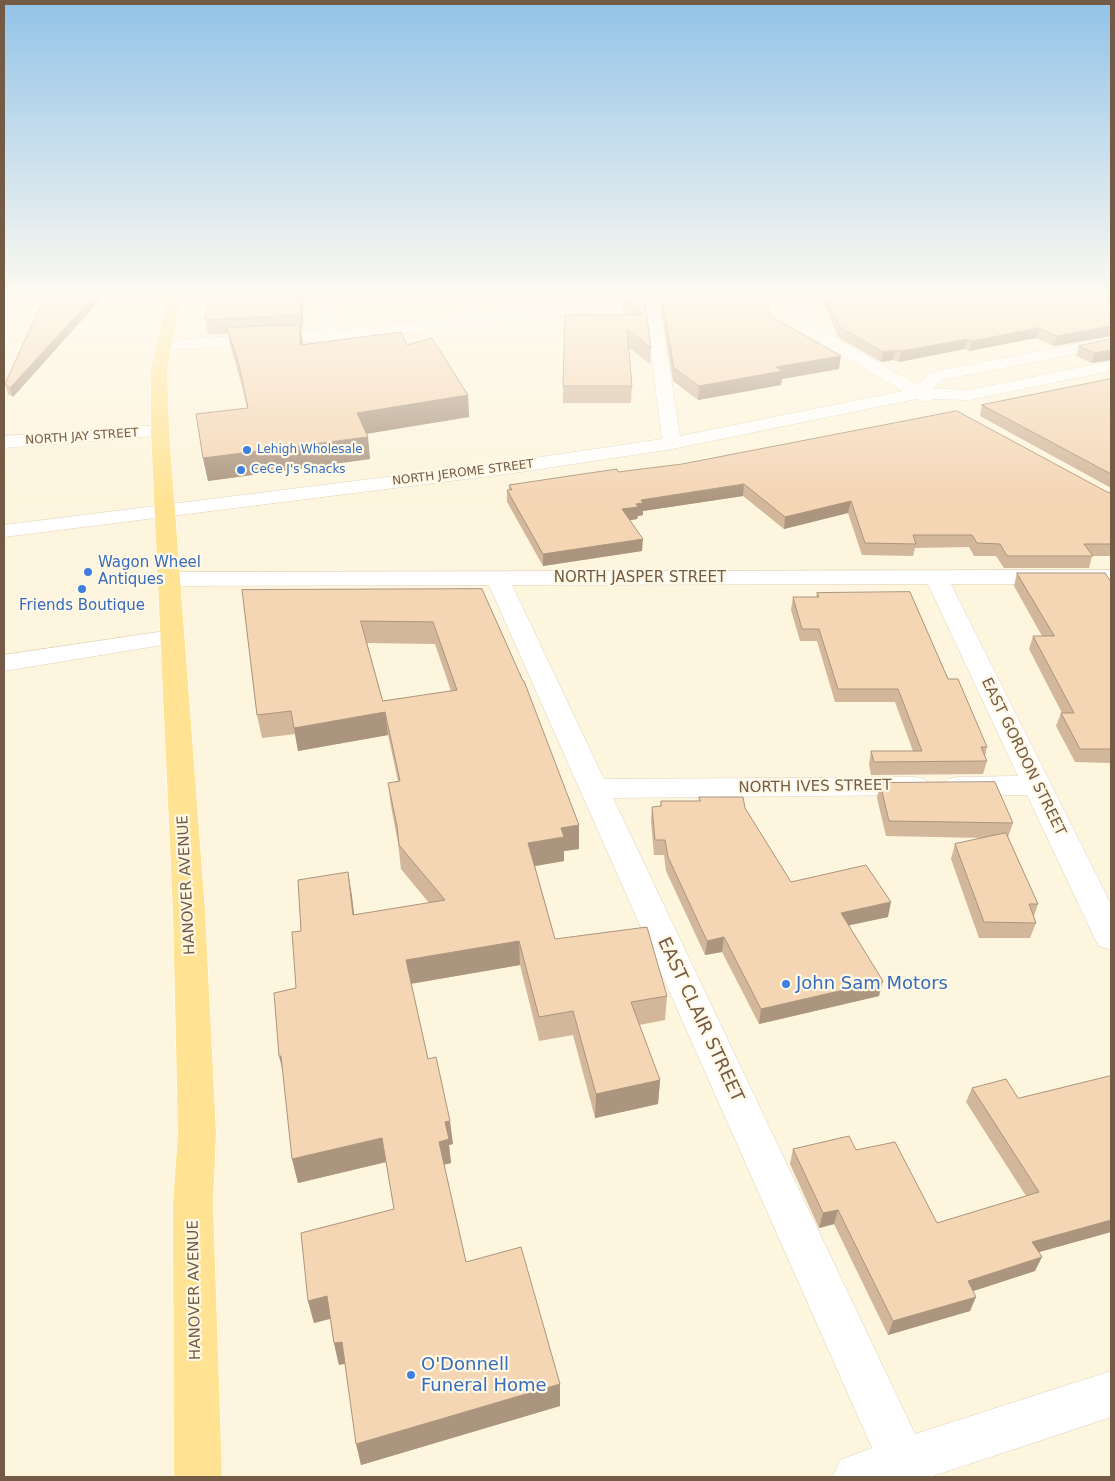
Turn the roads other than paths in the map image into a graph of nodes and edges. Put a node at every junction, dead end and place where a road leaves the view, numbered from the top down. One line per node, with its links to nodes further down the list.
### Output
1 (160, 364): 8 (main road, HANOVER AVENUE)
2 (661, 364): 10 (street)
3 (869, 364): 6 (street)
4 (997, 364): 6 (street)
5 (1111, 366): 6 (street, NORTH JEROME STREET)
6 (919, 393): 7 (street); 10 (street, NORTH JEROME STREET)
7 (953, 411)
8 (160, 431): 9 (street, NORTH JAY STREET); 11 (main road, HANOVER AVENUE)
9 (4, 442)
10 (672, 443): 11 (street, NORTH JEROME STREET)
11 (164, 511): 12 (street, NORTH JEROME STREET); 16 (main road, HANOVER AVENUE)
12 (4, 531)
13 (936, 577): 14 (street, NORTH JASPER STREET); 15 (street, NORTH JASPER STREET); 19 (street, EAST GORDON STREET)
14 (1111, 577)
15 (497, 578): 16 (street, NORTH JASPER STREET); 20 (street, EAST CLAIR STREET)
16 (168, 579): 17 (main road, HANOVER AVENUE)
17 (172, 637): 18 (street); 24 (main road, HANOVER AVENUE)
18 (4, 663)
19 (1037, 785): 20 (street, NORTH IVES STREET); 21 (street, EAST GORDON STREET)
20 (594, 789): 23 (street, EAST CLAIR STREET)
21 (1111, 937)
22 (1111, 1394): 23 (street)
23 (903, 1462): 25 (street)
24 (198, 1477)
25 (857, 1477)

